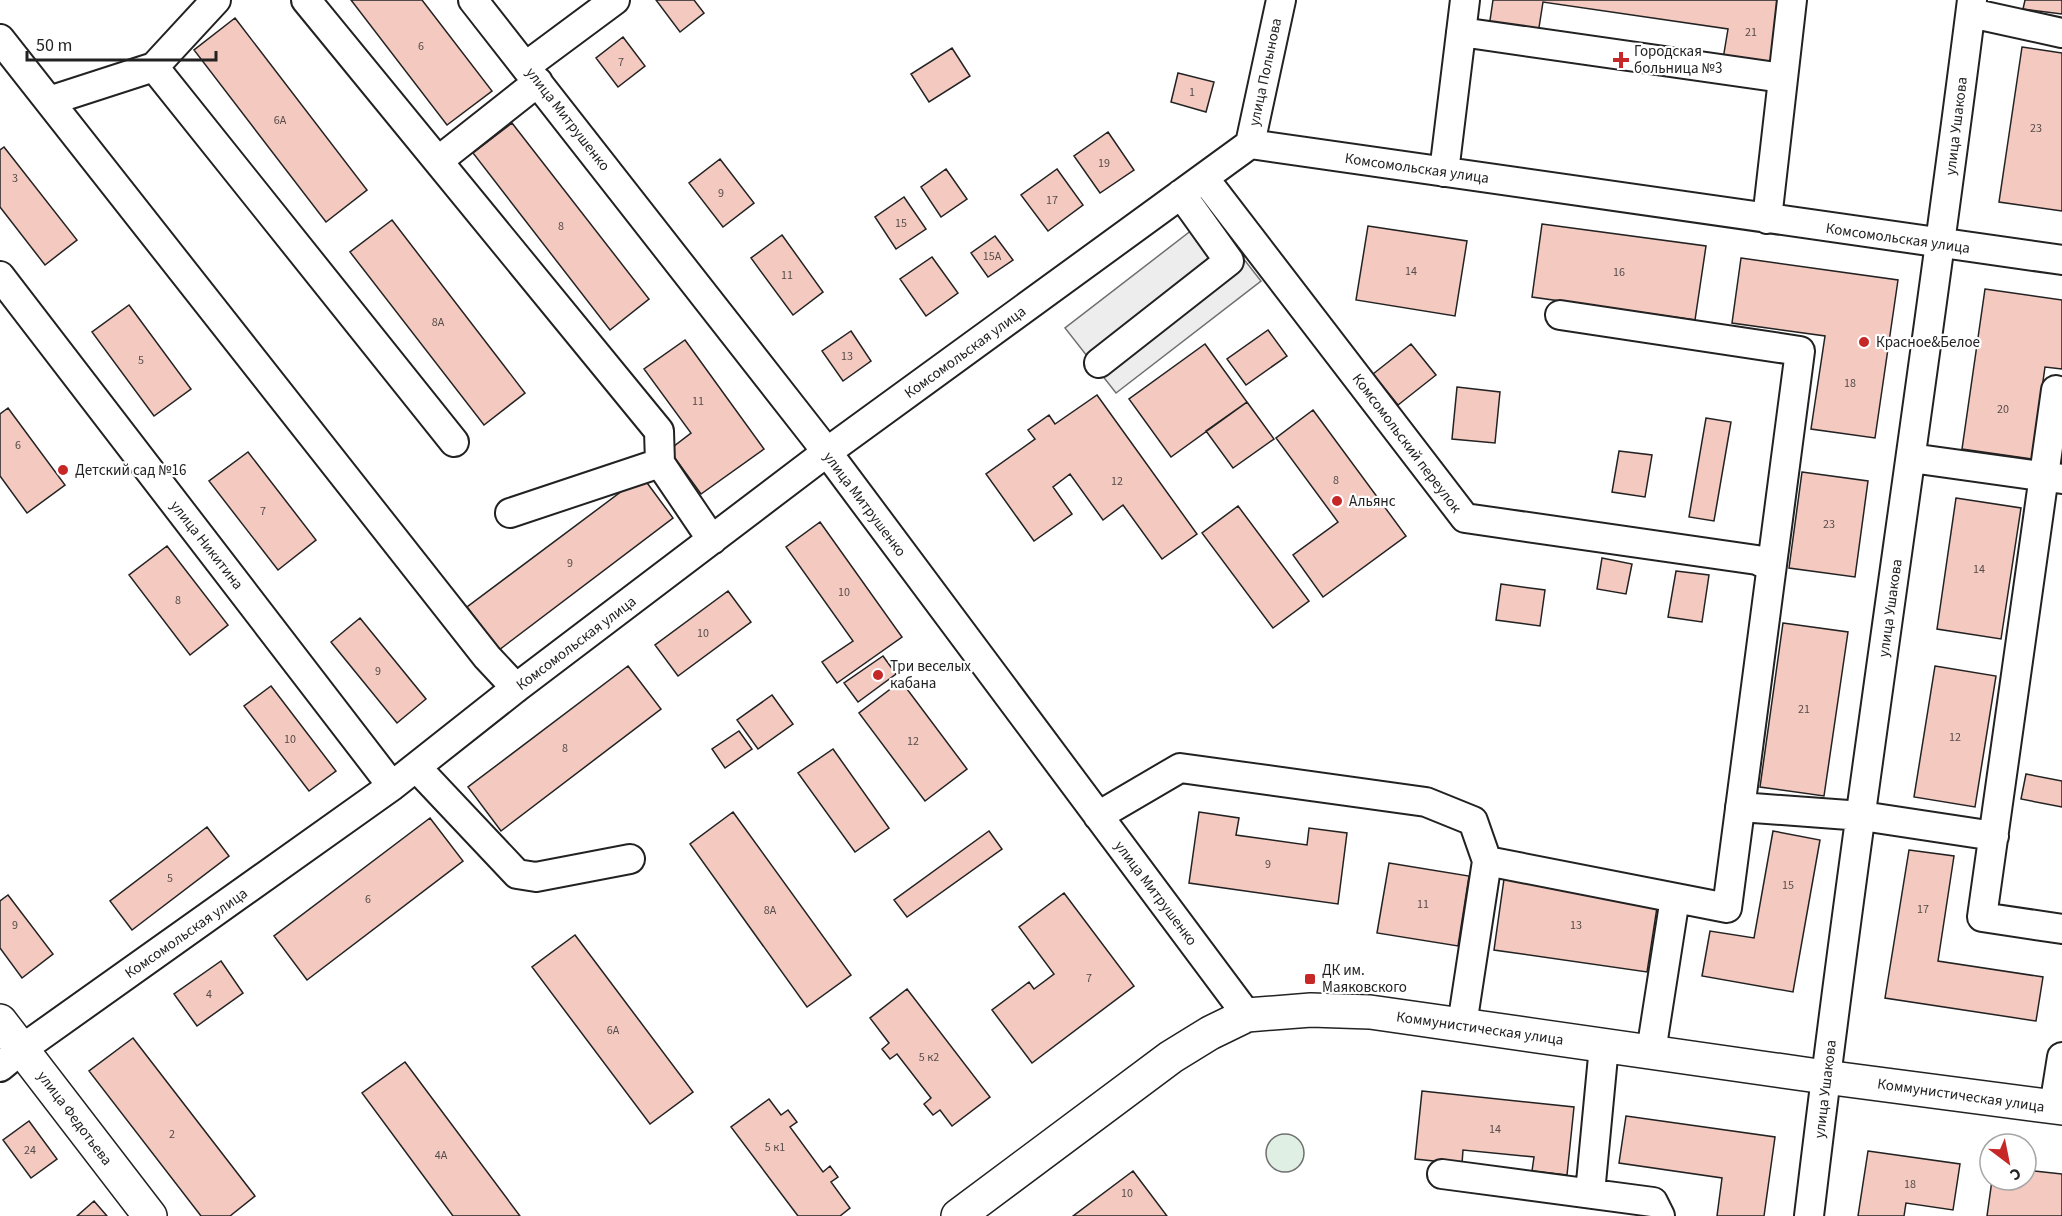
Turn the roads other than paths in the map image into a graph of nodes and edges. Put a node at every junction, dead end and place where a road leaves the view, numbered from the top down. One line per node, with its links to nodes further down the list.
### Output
1 (216, 0): 12 (street)
2 (306, 0): 17 (street)
3 (473, 0): 13 (street, улица Митрушенко)
4 (615, 0): 13 (street)
5 (1281, 0): 16 (street, улица Полынова)
6 (1466, 0): 9 (street)
7 (1792, 0): 14 (street)
8 (1972, 6): 10 (street); 22 (street, улица Ушакова)
9 (1461, 32): 14 (street); 18 (street)
10 (2062, 33)
11 (0, 39): 15 (street)
12 (154, 67): 15 (street); 28 (street)
13 (532, 74): 17 (street); 29 (street, улица Митрушенко)
14 (1783, 78): 21 (street)
15 (49, 101): 36 (street)
16 (1250, 144): 18 (street, Комсомольская улица); 19 (street, Комсомольская улица)
17 (438, 161): 31 (street)
18 (1444, 172): 21 (street, Комсомольская улица)
19 (1204, 178): 20 (street, Комсомольская улица); 35 (street, Комсомольский переулок)
20 (1181, 194): 26 (street); 29 (street, Комсомольская улица)
21 (1767, 219): 22 (street, Комсомольская улица)
22 (1941, 244): 23 (street, Комсомольская улица); 30 (street, улица Ушакова)
23 (2062, 260)
24 (0, 276): 38 (street, улица Никитина)
25 (1560, 315): 35 (street)
26 (1099, 363)
27 (2056, 390): 32 (street)
28 (454, 442)
29 (827, 452): 34 (street, Комсомольская улица); 40 (street, улица Митрушенко)
30 (1911, 458): 32 (street); 41 (street, улица Ушакова)
31 (660, 463): 33 (street); 34 (street)
32 (2053, 477): 42 (street)
33 (510, 513)
34 (712, 540): 36 (street, Комсомольская улица)
35 (1772, 567): 39 (street)
36 (516, 688): 37 (street, Комсомольская улица)
37 (416, 767): 38 (street, Комсомольская улица); 43 (street)
38 (392, 786): 53 (street, Комсомольская улица)
39 (1740, 807): 41 (street); 45 (street)
40 (1098, 816): 44 (street); 47 (street, улица Митрушенко)
41 (1862, 816): 42 (street); 54 (street, улица Ушакова)
42 (1994, 836): 46 (street)
43 (630, 859)
44 (1487, 861): 45 (street); 49 (street)
45 (1675, 898): 51 (street)
46 (2062, 928)
47 (1246, 1016): 49 (main road, Коммунистическая улица); 59 (main road, Коммунистическая улица)
48 (0, 1021): 53 (main road, улица Федотьева)
49 (1462, 1025): 50 (main road, Коммунистическая улица)
50 (1604, 1046): 51 (main road, Коммунистическая улица); 57 (street)
51 (1651, 1052): 54 (main road, Коммунистическая улица)
52 (2062, 1057): 55 (street)
53 (11, 1058): 58 (main road, улица Федотьева)
54 (1825, 1077): 55 (main road, Коммунистическая улица); 61 (street, улица Ушакова)
55 (2058, 1108)
56 (1442, 1174): 57 (street)
57 (1590, 1193): 60 (street)
58 (150, 1216)
59 (958, 1216)
60 (1660, 1216)
61 (1809, 1216)

